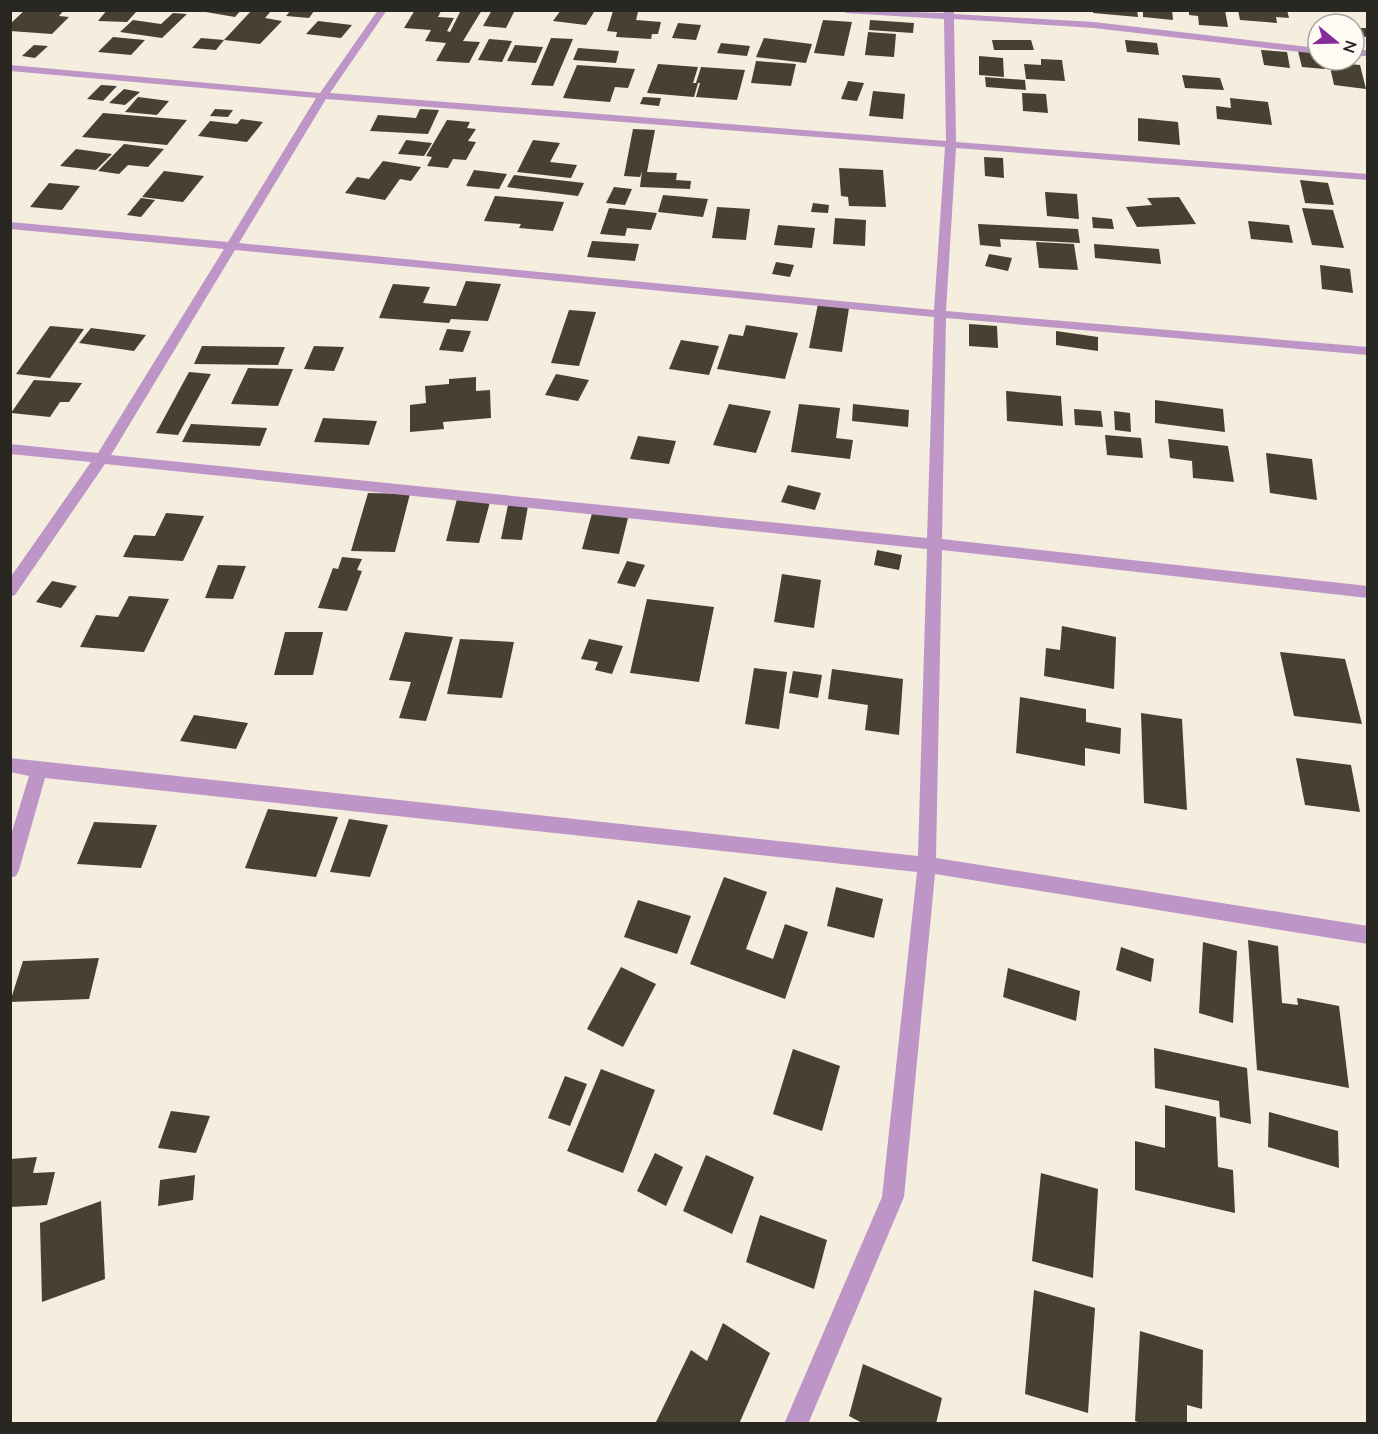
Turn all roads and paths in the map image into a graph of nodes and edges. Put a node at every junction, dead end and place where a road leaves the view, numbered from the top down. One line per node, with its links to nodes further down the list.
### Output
1 (383, 10): 6 (street)
2 (846, 10): 3 (street)
3 (949, 14): 4 (street); 7 (street)
4 (1306, 50)
5 (10, 68): 6 (street)
6 (323, 96): 7 (street); 10 (street)
7 (951, 146): 8 (street); 11 (street)
8 (1368, 177)
9 (10, 225): 10 (street)
10 (232, 246): 11 (street); 14 (street)
11 (940, 314): 12 (street); 15 (street)
12 (1368, 351)
13 (10, 449): 14 (street)
14 (101, 459): 15 (street); 16 (street)
15 (934, 544): 17 (street); 20 (street)
16 (10, 591)
17 (1368, 592)
18 (10, 765): 19 (street)
19 (39, 770): 20 (street); 21 (street)
20 (927, 866): 22 (street); 23 (street)
21 (10, 870)
22 (1368, 935)
23 (796, 1424)

